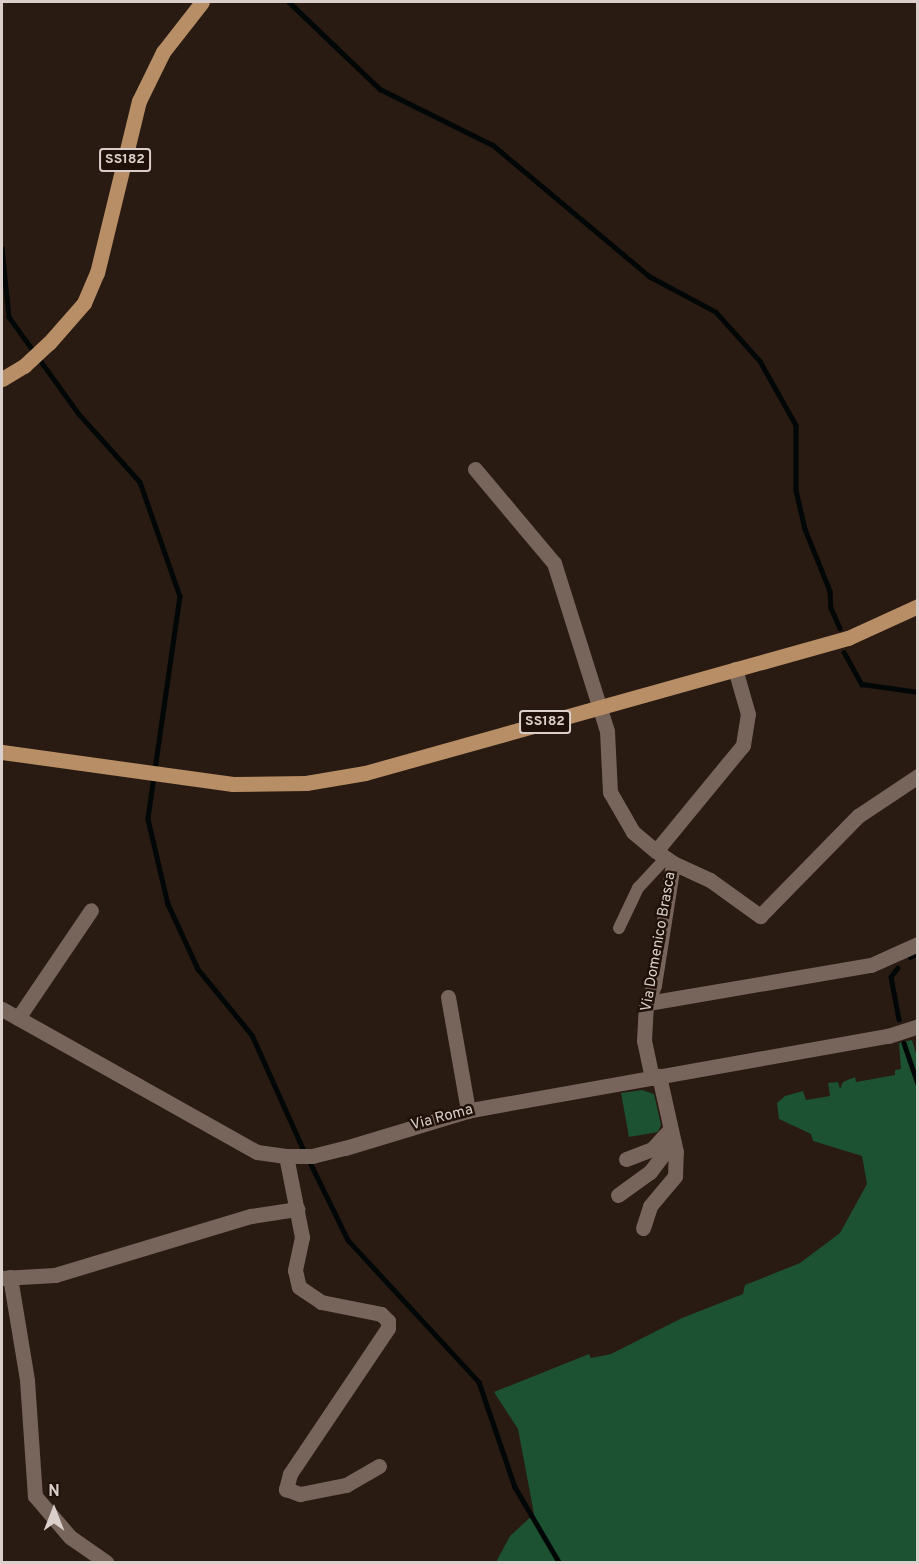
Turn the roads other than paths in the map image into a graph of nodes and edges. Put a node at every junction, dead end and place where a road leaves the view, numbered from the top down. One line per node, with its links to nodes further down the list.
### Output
1 (202, 2): 2 (main road, SS182)
2 (2, 379)
3 (475, 469): 8 (street)
4 (918, 606): 5 (main road, SS182)
5 (735, 669): 6 (main road, SS182); 8 (street, Via Domenico Brasca)
6 (2, 752)
7 (918, 776): 8 (street)
8 (665, 857): 10 (street); 13 (street, Via Domenico Brasca)
9 (91, 910): 15 (street)
10 (618, 928)
11 (918, 944): 13 (street)
12 (448, 997): 18 (street)
13 (648, 1003): 17 (street, Via Domenico Brasca)
14 (2, 1009): 15 (street, Via Roma)
15 (18, 1018): 20 (street, Via Roma)
16 (918, 1026): 17 (street, Via Roma)
17 (656, 1077): 18 (street, Via Roma); 19 (street, Via Domenico Brasca)
18 (468, 1111): 20 (street, Via Roma)
19 (671, 1136): 21 (street); 22 (street); 24 (street, Via Domenico Brasca)
20 (298, 1156): 23 (street)
21 (626, 1159)
22 (618, 1195)
23 (297, 1209): 25 (street); 26 (street)
24 (643, 1228)
25 (6, 1278): 27 (street)
26 (380, 1466)
27 (106, 1563)

